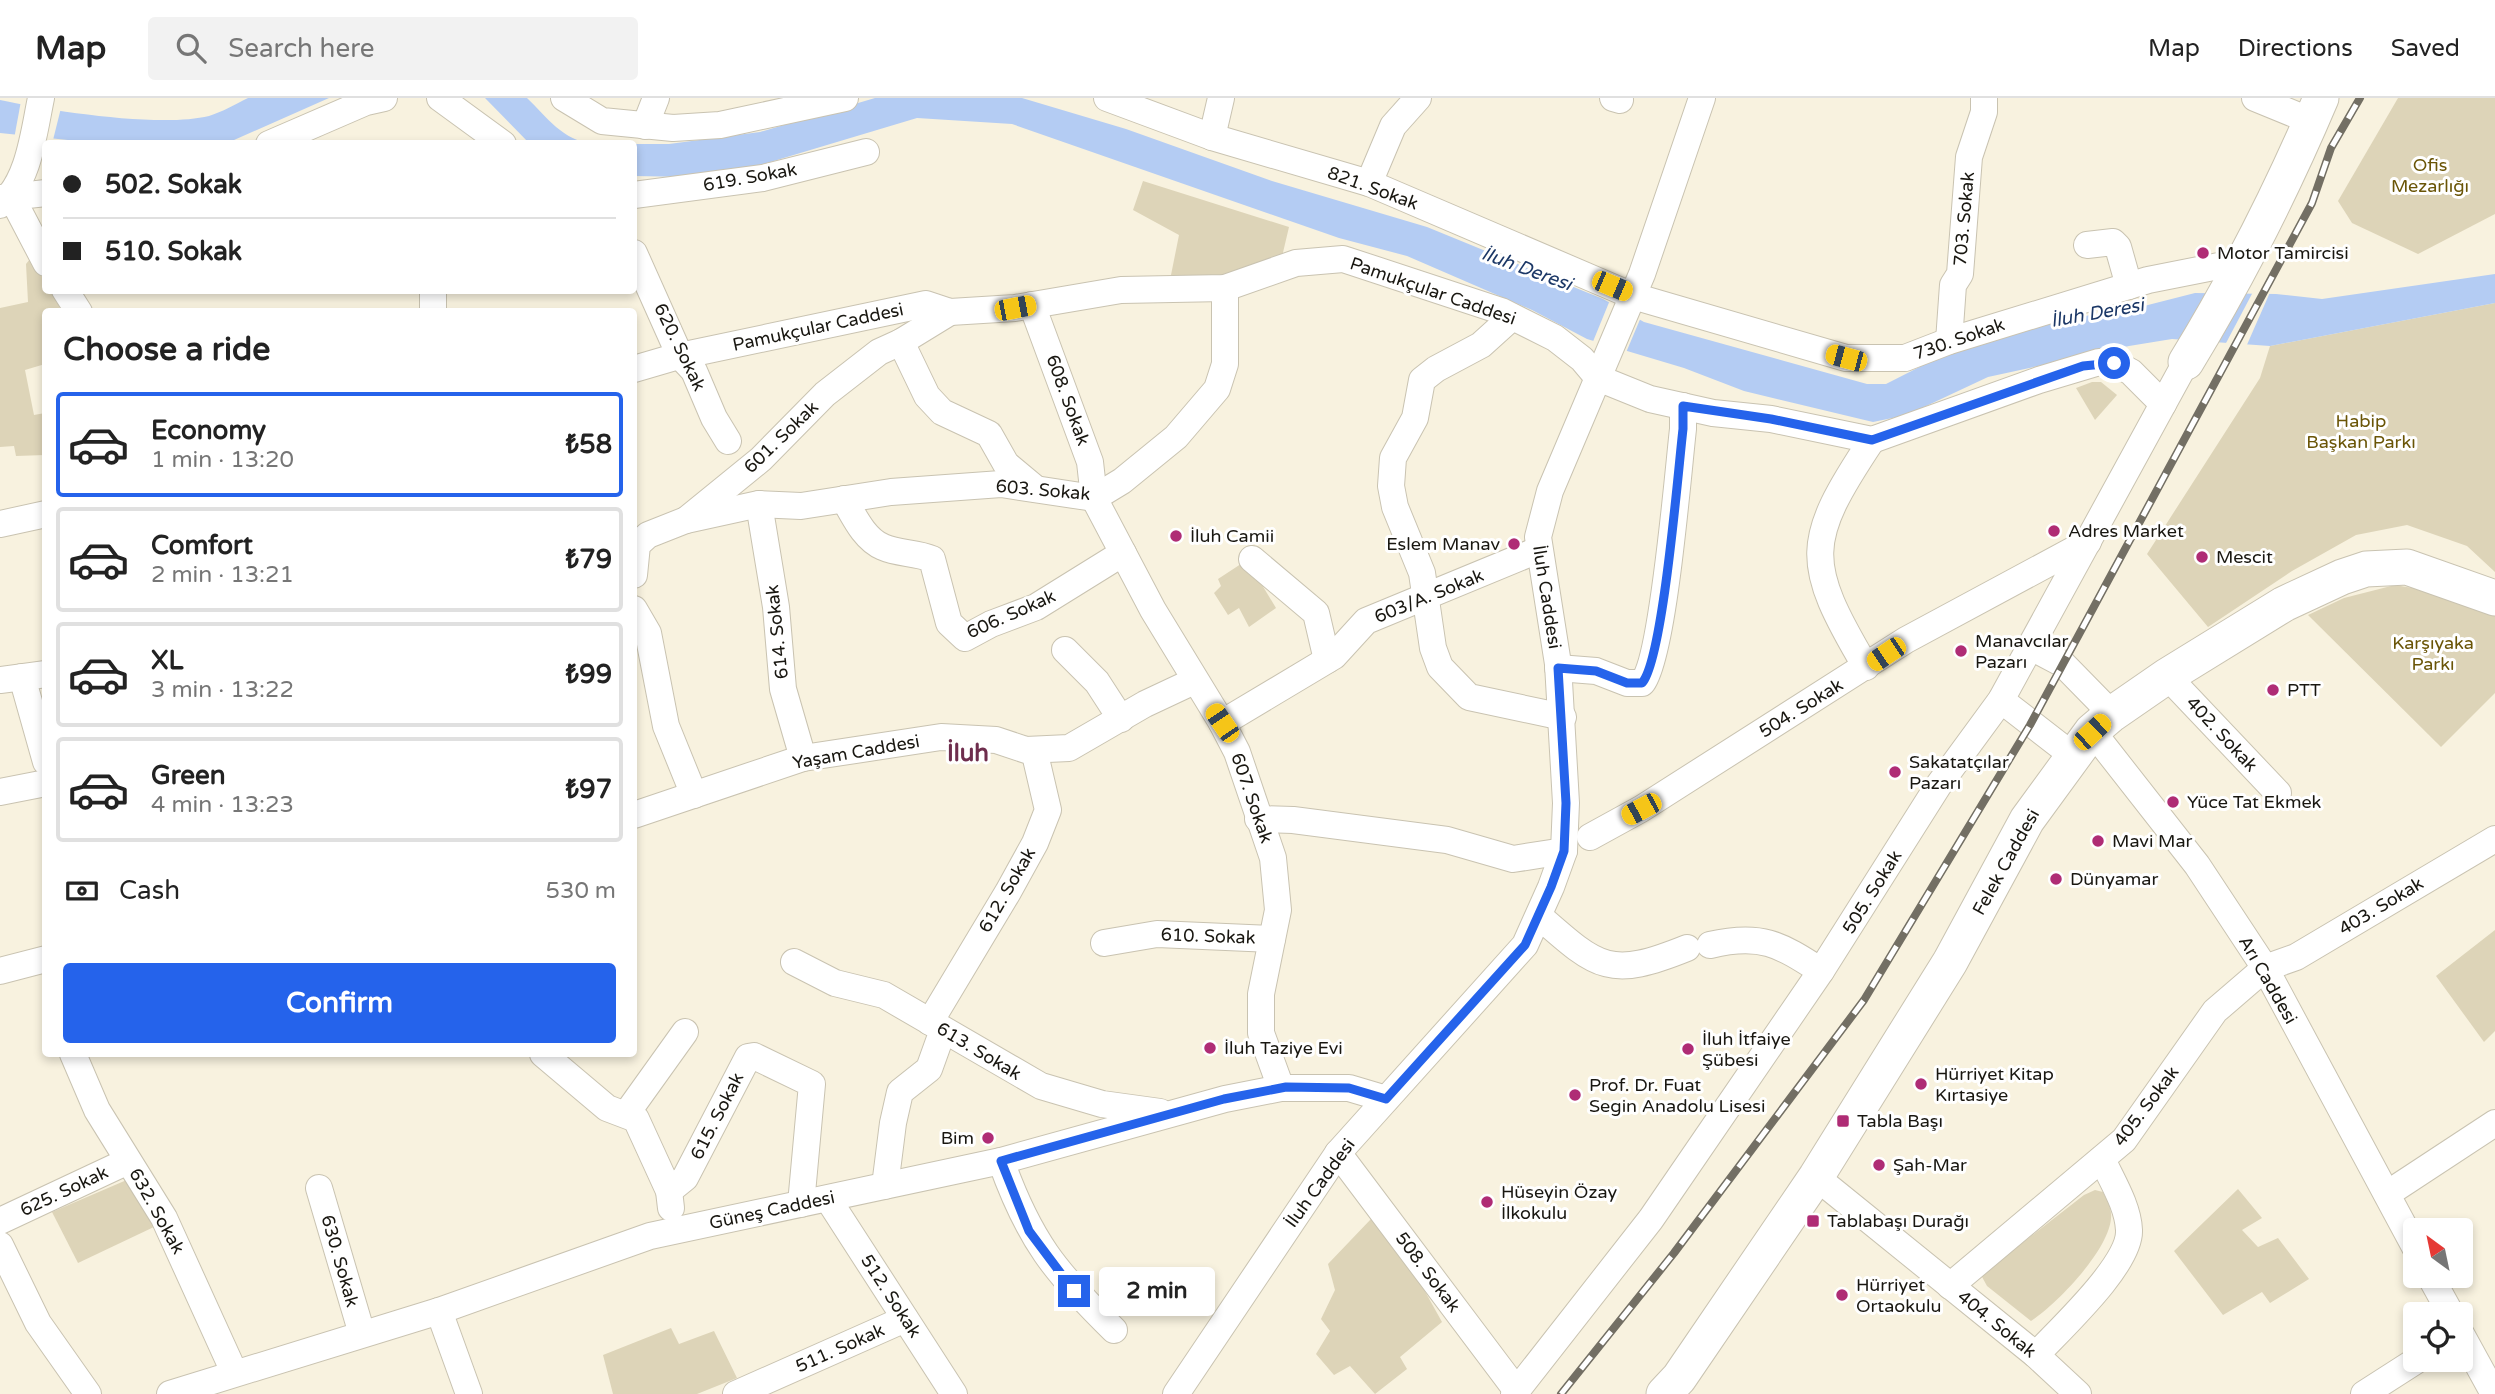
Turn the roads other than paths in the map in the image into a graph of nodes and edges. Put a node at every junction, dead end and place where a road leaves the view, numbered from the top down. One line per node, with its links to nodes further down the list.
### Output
1 (41, 98): 22 (street)
2 (384, 98): 16 (street)
3 (440, 98): 17 (street)
4 (564, 98): 14 (street)
5 (656, 98): 14 (street)
6 (845, 98): 14 (street)
7 (1221, 98): 15 (street)
8 (1418, 98): 19 (street)
9 (1702, 98): 29 (street)
10 (1984, 98): 33 (street, 703. Sokak)
11 (2255, 98): 13 (street)
12 (1119, 100): 15 (street, 821. Sokak)
13 (2316, 109): 26 (main road)
14 (645, 126)
15 (1213, 137): 19 (street, 821. Sokak)
16 (278, 140)
17 (496, 140)
18 (866, 152): 21 (street, 619. Sokak)
19 (1369, 183): 29 (street, 821. Sokak)
20 (42, 194): 22 (street)
21 (637, 195)
22 (4, 200): 24 (street)
23 (2087, 245): 27 (street)
24 (42, 257)
25 (637, 260): 35 (street, 620. Sokak)
26 (2239, 272): 27 (street, 730. Sokak); 36 (main road)
27 (2129, 286): 33 (street, 730. Sokak)
28 (1225, 288): 30 (street, Pamukçular Caddesi); 32 (street, Pamukçular Caddesi); 44 (street, 603. Sokak)
29 (1631, 300): 33 (street, 730. Sokak); 37 (street, İluh Caddesi)
30 (1032, 305): 31 (street, Pamukçular Caddesi); 44 (street, 608. Sokak)
31 (950, 312): 34 (street, 601. Sokak); 35 (street, Pamukçular Caddesi)
32 (1512, 317): 37 (street, Pamukçular Caddesi); 55 (street)
33 (1949, 341)
34 (901, 342): 43 (street); 48 (street, 601. Sokak)
35 (680, 356): 38 (street, Pamukçular Caddesi); 41 (street, 620. Sokak)
36 (2186, 362): 39 (street, 505. Sokak)
37 (1602, 367): 40 (street); 52 (street, İluh Caddesi)
38 (637, 368)
39 (2163, 404): 42 (street); 50 (street, 505. Sokak)
40 (1683, 406): 42 (street); 62 (street)
41 (728, 440)
42 (1872, 440): 61 (street)
43 (1038, 490): 44 (street, 603. Sokak); 45 (street, 603. Sokak)
44 (1094, 498): 53 (street, 607. Sokak)
45 (844, 499): 46 (street, 603. Sokak); 53 (street, 606. Sokak)
46 (759, 504): 48 (street, 603. Sokak); 73 (street, 614. Sokak)
47 (42, 515): 49 (street)
48 (686, 520): 51 (street, 601. Sokak)
49 (0, 524)
50 (2088, 542): 58 (street, 505. Sokak); 61 (street, 504. Sokak)
51 (637, 545)
52 (1538, 550): 55 (street, 603/A. Sokak); 62 (street, İluh Caddesi)
53 (1123, 553): 65 (street, 607. Sokak)
54 (1252, 559): 60 (street)
55 (1427, 598): 60 (street, 603/A. Sokak); 67 (street)
56 (2495, 598): 63 (main road, Felek Caddesi)
57 (637, 614): 77 (street)
58 (2031, 647): 66 (street, 505. Sokak); 70 (street)
59 (1065, 650): 68 (street)
60 (1327, 660): 69 (street, 603/A. Sokak)
61 (1866, 667): 80 (street, 504. Sokak)
62 (1558, 668): 67 (street, İluh Caddesi)
63 (2167, 676): 70 (main road, Felek Caddesi); 76 (street, 402. Sokak)
64 (23, 677): 71 (street)
65 (1195, 681): 68 (street, Yaşam Caddesi); 69 (street, 607. Sokak)
66 (2001, 701): 70 (street); 90 (street, 505. Sokak)
67 (1563, 717): 82 (street, İluh Caddesi)
68 (1121, 719): 72 (street, Yaşam Caddesi)
69 (1222, 723): 79 (street, 607. Sokak)
70 (2092, 733): 88 (street, Arı Caddesi); 104 (main road, Felek Caddesi)
71 (42, 747)
72 (1034, 750): 73 (street, Yaşam Caddesi); 91 (street, 612. Sokak)
73 (803, 758): 77 (street, Yaşam Caddesi)
74 (42, 784): 75 (street)
75 (0, 793)
76 (2277, 793)
77 (694, 794): 78 (street, Yaşam Caddesi)
78 (637, 814)
79 (1258, 819): 82 (street); 84 (street, 607. Sokak)
80 (1590, 836)
81 (2495, 839): 88 (street, 403. Sokak)
82 (1564, 851): 83 (street, İluh Caddesi)
83 (1539, 916): 90 (street); 96 (street, İluh Caddesi)
84 (1272, 939): 85 (street, 610. Sokak); 95 (street, 607. Sokak)
85 (1104, 943)
86 (794, 962): 91 (street, 613. Sokak)
87 (42, 968): 89 (street)
88 (2264, 968): 101 (street, 405. Sokak); 108 (street, Arı Caddesi)
89 (0, 971)
90 (1821, 971): 125 (street, 505. Sokak)
91 (936, 1026): 98 (street, 613. Sokak); 105 (street, 612. Sokak)
92 (685, 1032): 97 (street)
93 (74, 1057): 102 (street, 632. Sokak)
94 (547, 1057): 97 (street)
95 (1281, 1088): 96 (street, Güneş Caddesi); 98 (street, Güneş Caddesi)
96 (1386, 1099): 100 (street, İluh Caddesi)
97 (627, 1113): 107 (street)
98 (1173, 1113): 103 (street, Güneş Caddesi)
99 (2495, 1123): 108 (street)
100 (1338, 1153): 125 (street, 508. Sokak); 131 (street, İluh Caddesi)
101 (2102, 1159): 115 (street, 405. Sokak); 120 (street)
102 (128, 1160): 111 (street, 625. Sokak); 123 (street, 632. Sokak)
103 (1001, 1161): 105 (street, Güneş Caddesi); 118 (street)
104 (1816, 1177): 115 (street, 404. Sokak); 124 (main road, Felek Caddesi)
105 (885, 1186): 109 (street, Güneş Caddesi)
106 (319, 1188): 119 (street, 630. Sokak)
107 (669, 1191): 110 (street, 615. Sokak); 113 (street)
108 (2387, 1194): 112 (street, Arı Caddesi)
109 (828, 1199): 110 (street, Güneş Caddesi); 117 (street, 512. Sokak)
110 (801, 1204): 113 (street, Güneş Caddesi)
111 (0, 1221)
112 (2403, 1224)
113 (674, 1230): 116 (street, Güneş Caddesi)
114 (0, 1245): 126 (street)
115 (1950, 1286): 120 (street, 404. Sokak)
116 (439, 1311): 119 (street, Güneş Caddesi); 128 (street)
117 (905, 1319): 129 (street, 511. Sokak); 130 (street, 512. Sokak)
118 (1114, 1330)
119 (362, 1334): 123 (street, Güneş Caddesi)
120 (2036, 1355): 132 (street, 404. Sokak)
121 (2473, 1356): 134 (street)
122 (2403, 1369): 133 (street)
123 (234, 1372): 127 (street, Güneş Caddesi)
124 (1674, 1389)
125 (1516, 1392)
126 (88, 1394)
127 (170, 1394)
128 (469, 1394)
129 (736, 1394)
130 (954, 1394)
131 (1176, 1394)
132 (2078, 1394)
133 (2364, 1394)
134 (2494, 1394)

